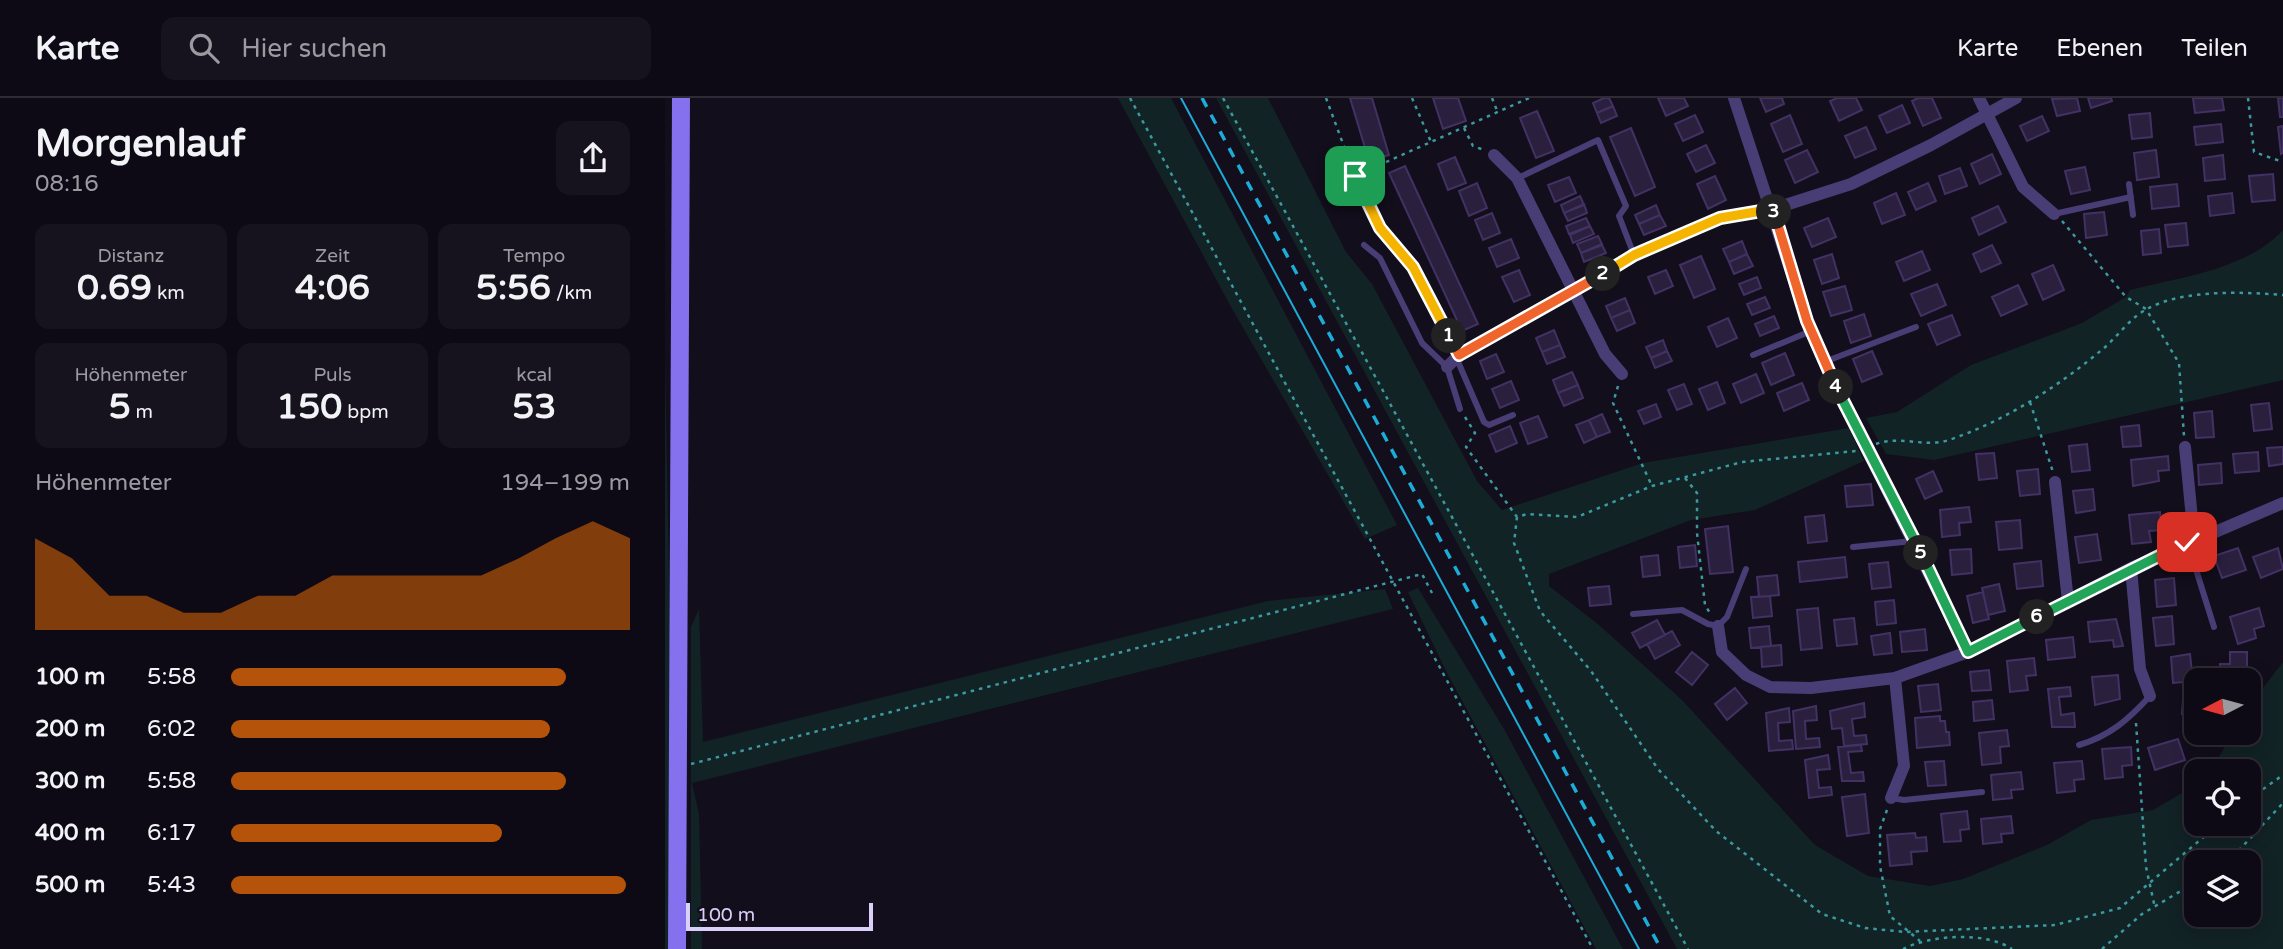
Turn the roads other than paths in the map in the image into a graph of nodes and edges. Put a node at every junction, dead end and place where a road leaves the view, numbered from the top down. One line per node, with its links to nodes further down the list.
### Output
1 (681, 98): 43 (main road)
2 (1734, 98): 10 (street)
3 (1979, 98): 5 (street)
4 (2016, 98): 5 (street)
5 (1987, 115): 10 (street); 11 (street)
6 (1494, 155): 7 (street)
7 (1517, 178): 14 (lane); 15 (street)
8 (2129, 184): 9 (lane)
9 (2131, 197): 11 (lane); 12 (lane)
10 (1773, 209): 14 (street); 17 (street)
11 (2054, 214)
12 (2133, 215)
13 (1364, 245): 21 (lane)
14 (1634, 255): 15 (street)
15 (1573, 293): 19 (street); 22 (street)
16 (1916, 327): 20 (lane)
17 (1811, 331): 18 (lane); 20 (street)
18 (1753, 355)
19 (1457, 356): 21 (street); 24 (lane)
20 (1824, 362): 28 (street)
21 (1447, 367): 23 (lane)
22 (1622, 374)
23 (1460, 409)
24 (1513, 415)
25 (2185, 447): 29 (street)
26 (2056, 482): 33 (street)
27 (2283, 503): 29 (street)
28 (1915, 541): 30 (lane); 37 (street)
29 (2191, 541): 31 (street); 36 (lane)
30 (1853, 547)
31 (2131, 568): 33 (street); 39 (street)
32 (1746, 569): 35 (lane)
33 (2068, 601): 37 (street)
34 (1633, 614): 35 (lane)
35 (1718, 626): 38 (street)
36 (2214, 627)
37 (1968, 652): 38 (street)
38 (1895, 678): 42 (street)
39 (2150, 696): 40 (lane)
40 (2079, 745)
41 (1982, 792): 42 (lane)
42 (1891, 798)
43 (677, 949)

